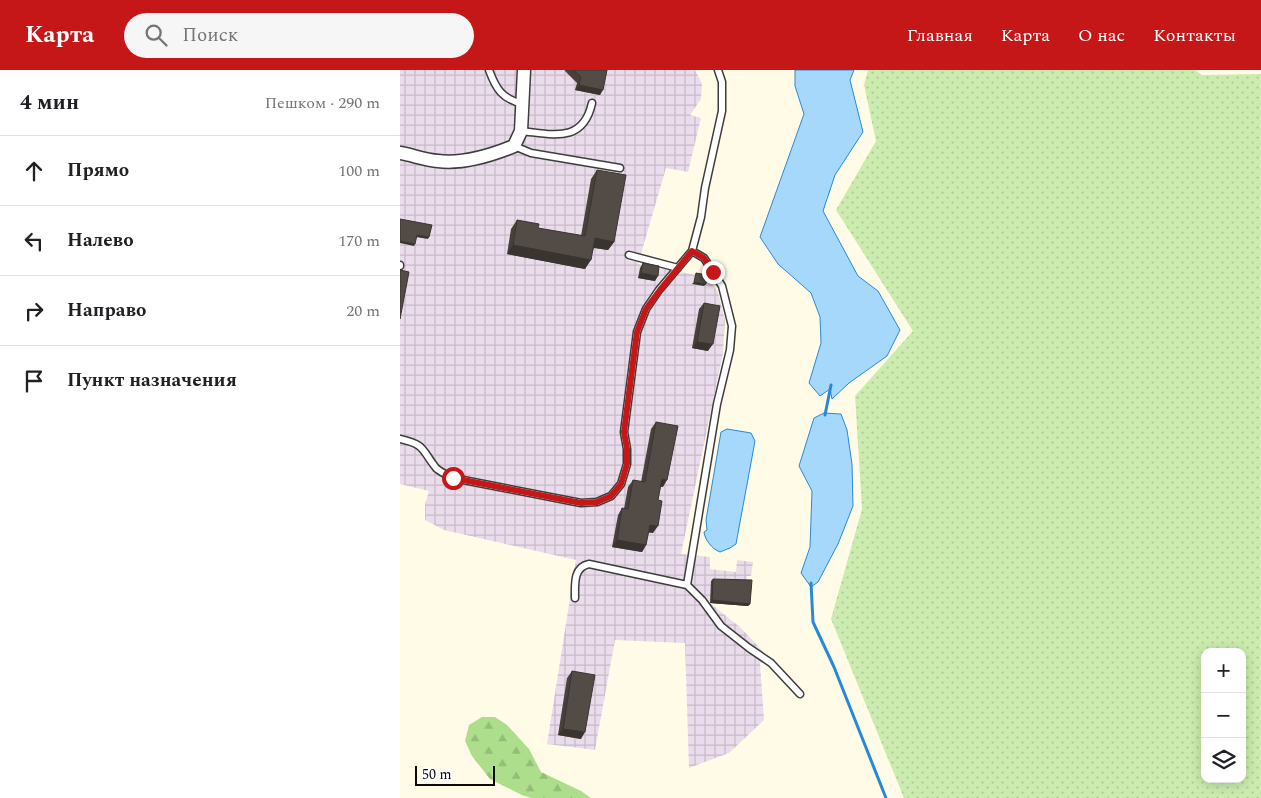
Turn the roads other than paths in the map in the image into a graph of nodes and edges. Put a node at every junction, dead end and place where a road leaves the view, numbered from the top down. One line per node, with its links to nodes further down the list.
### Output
1 (489, 70): 5 (lane)
2 (524, 70): 5 (street)
3 (718, 70): 10 (lane)
4 (592, 103): 6 (lane)
5 (522, 104): 6 (street)
6 (521, 130): 7 (street)
7 (514, 146): 8 (street); 9 (lane)
8 (400, 152)
9 (620, 168)
10 (692, 251): 12 (lane); 14 (lane)
11 (629, 255): 12 (lane)
12 (678, 268): 13 (lane)
13 (400, 439)
14 (687, 585): 15 (lane); 16 (lane)
15 (575, 598)
16 (800, 694)

